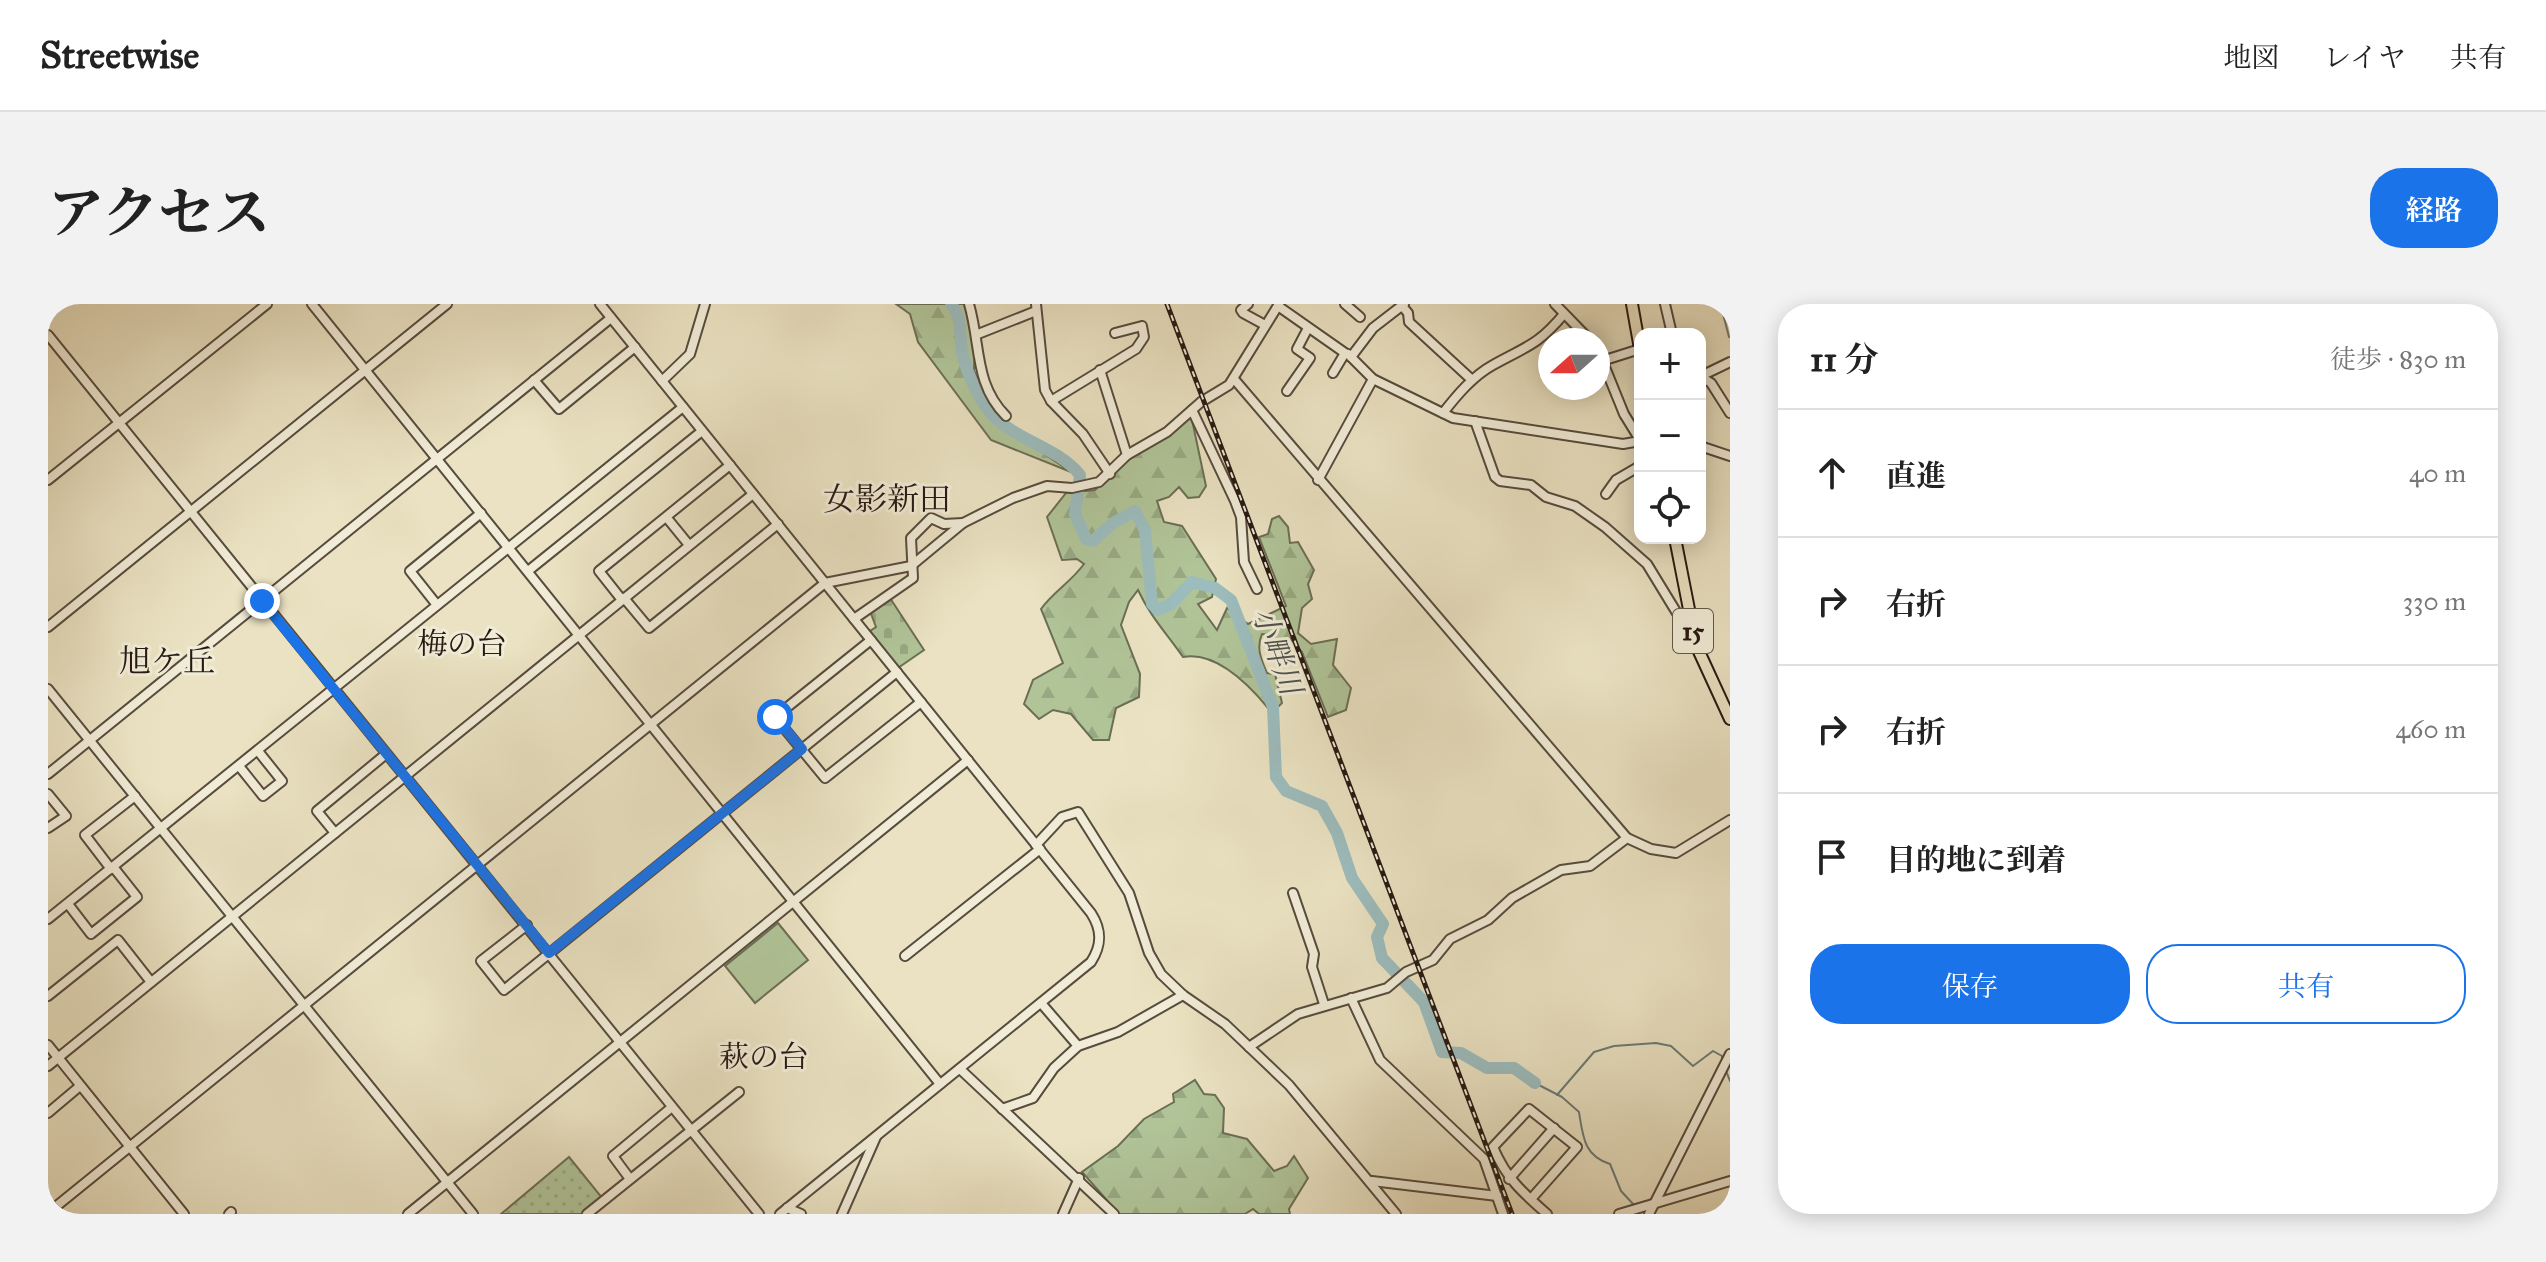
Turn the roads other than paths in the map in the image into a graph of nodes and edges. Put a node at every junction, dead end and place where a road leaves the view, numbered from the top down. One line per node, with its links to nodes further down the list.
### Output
1 (267, 304): 50 (street)
2 (312, 304): 31 (street)
3 (447, 304): 31 (street)
4 (600, 304): 17 (street)
5 (705, 304): 41 (street)
6 (969, 304): 24 (street)
7 (1248, 304): 22 (street)
8 (1345, 304): 16 (street)
9 (1555, 304): 15 (street)
10 (1632, 304): 20 (main road)
11 (1665, 304): 21 (street)
12 (1278, 305): 18 (street); 22 (street)
13 (1403, 305): 28 (street); 39 (street)
14 (1036, 308): 24 (street); 43 (street)
15 (1564, 314): 19 (street); 39 (street)
16 (1360, 317)
17 (611, 318): 26 (street); 38 (street)
18 (1308, 328): 28 (street); 42 (street)
19 (1578, 328)
20 (1636, 328)
21 (1671, 328)
22 (1266, 329): 36 (street)
23 (1115, 333): 32 (street)
24 (978, 334): 48 (street)
25 (48, 335): 50 (street)
26 (635, 347): 38 (street); 41 (street)
27 (1634, 351): 29 (street)
28 (1348, 355): 33 (street); 37 (street)
29 (1610, 358)
30 (1730, 362): 35 (street)
31 (365, 370): 57 (street); 65 (street)
32 (1100, 370): 43 (street); 55 (street)
33 (1333, 373)
34 (1610, 374): 51 (street)
35 (1706, 374)
36 (1234, 379): 45 (street); 62 (street)
37 (1373, 379): 46 (street); 62 (street)
38 (534, 380): 57 (street)
39 (1472, 380): 46 (street)
40 (1706, 380): 47 (street)
41 (662, 381): 44 (street)
42 (1287, 391)
43 (1051, 401): 60 (street)
44 (683, 407): 52 (street); 72 (street)
45 (1192, 410): 55 (street); 76 (street)
46 (1443, 413): 49 (street)
47 (1730, 413)
48 (1006, 416)
49 (1475, 421): 53 (street); 84 (street)
50 (118, 423): 61 (street); 65 (street)
51 (1634, 430)
52 (702, 431): 58 (street); 74 (street)
53 (1634, 441)
54 (1706, 448): 56 (street)
55 (1127, 455): 60 (street)
56 (1730, 456)
57 (436, 458): 66 (street); 78 (street)
58 (730, 465): 63 (street); 67 (street)
59 (1634, 470): 64 (street)
60 (1110, 474): 68 (street)
61 (48, 480)
62 (1318, 480): 106 (street)
63 (753, 494): 69 (street); 71 (street)
64 (1606, 494)
65 (191, 511): 78 (street); 81 (street)
66 (481, 513): 72 (street); 79 (street)
67 (667, 518): 71 (street); 77 (street)
68 (963, 523): 73 (street); 73 (street)
69 (778, 524): 75 (street); 77 (street)
70 (1676, 544): 84 (main road, 15)
71 (689, 545): 77 (street)
72 (509, 548): 74 (street); 79 (street)
73 (911, 566): 75 (street); 80 (street)
74 (528, 571): 82 (street)
75 (825, 583): 80 (street); 90 (street)
76 (1257, 589)
77 (623, 599): 82 (street)
78 (262, 601): 87 (street); 91 (street)
79 (437, 605): 87 (street)
80 (854, 619): 83 (street)
81 (48, 627)
82 (578, 635): 90 (street); 98 (street)
83 (871, 640): 85 (street); 92 (street)
84 (1696, 645): 89 (main road, 15)
85 (897, 672): 88 (street); 92 (street)
86 (48, 689): 91 (street)
87 (334, 689): 93 (street); 94 (street)
88 (921, 702): 92 (street); 95 (street)
89 (1729, 716)
90 (651, 725): 101 (street); 108 (street)
91 (89, 740): 97 (street); 100 (street)
92 (802, 749): 101 (street)
93 (258, 751): 96 (street); 96 (street)
94 (386, 754): 98 (street); 105 (street)
95 (968, 760): 107 (street); 111 (street)
96 (239, 766): 104 (street)
97 (48, 774)
98 (405, 777): 105 (street); 108 (street)
99 (48, 794): 103 (street)
100 (135, 796): 104 (street); 109 (street)
101 (723, 814): 111 (street); 116 (street)
102 (1730, 820): 106 (street)
103 (48, 828)
104 (161, 829): 109 (street); 114 (street)
105 (335, 833): 114 (street)
106 (1627, 838): 121 (street)
107 (1038, 847): 117 (street); 119 (street); 122 (street)
108 (478, 865): 115 (street); 124 (street)
109 (112, 868): 112 (street); 112 (street)
110 (1293, 893): 123 (street)
111 (794, 902): 125 (street); 133 (street)
112 (68, 904): 113 (street)
113 (50, 914)
114 (232, 917): 118 (street); 124 (street)
115 (527, 925): 116 (street); 116 (street)
116 (549, 953): 125 (street)
117 (905, 956)
118 (151, 982): 120 (street); 130 (street)
119 (1183, 995): 127 (street); 128 (street)
120 (48, 996)
121 (1351, 998): 123 (street); 149 (street)
122 (1041, 1003): 127 (street); 132 (street)
123 (1324, 1004): 128 (street)
124 (304, 1006): 142 (street); 148 (street)
125 (620, 1043): 136 (street); 148 (street)
126 (48, 1045): 130 (street)
127 (1078, 1046): 137 (street)
128 (1249, 1047): 146 (street)
129 (1730, 1054): 151 (street)
130 (58, 1058): 131 (street); 134 (street)
131 (48, 1066)
132 (960, 1069): 133 (street); 137 (street)
133 (940, 1084): 141 (street)
134 (80, 1086): 138 (street); 142 (street)
135 (739, 1092): 140 (street)
136 (672, 1107): 140 (street); 144 (street)
137 (1002, 1109): 143 (street)
138 (48, 1113)
139 (1554, 1128): 145 (street); 145 (street); 150 (street)
140 (692, 1131): 144 (street); 158 (street)
141 (878, 1133): 152 (street); 160 (street)
142 (130, 1146): 153 (street); 154 (street)
143 (1079, 1178): 161 (street); 162 (street)
144 (630, 1179): 157 (street)
145 (1509, 1179): 150 (street)
146 (1372, 1181): 149 (street); 163 (street)
147 (1730, 1181): 151 (street)
148 (447, 1182): 155 (street); 156 (street)
149 (1497, 1196): 164 (street)
150 (1531, 1199): 165 (street)
151 (1656, 1202): 166 (street); 167 (street)
152 (784, 1211): 159 (street)
153 (48, 1213)
154 (184, 1214)
155 (408, 1214)
156 (473, 1214)
157 (587, 1214)
158 (759, 1214)
159 (801, 1214)
160 (842, 1214)
161 (1063, 1214)
162 (1114, 1214)
163 (1396, 1214)
164 (1503, 1214)
165 (1547, 1214)
166 (1619, 1214)
167 (1649, 1214)

